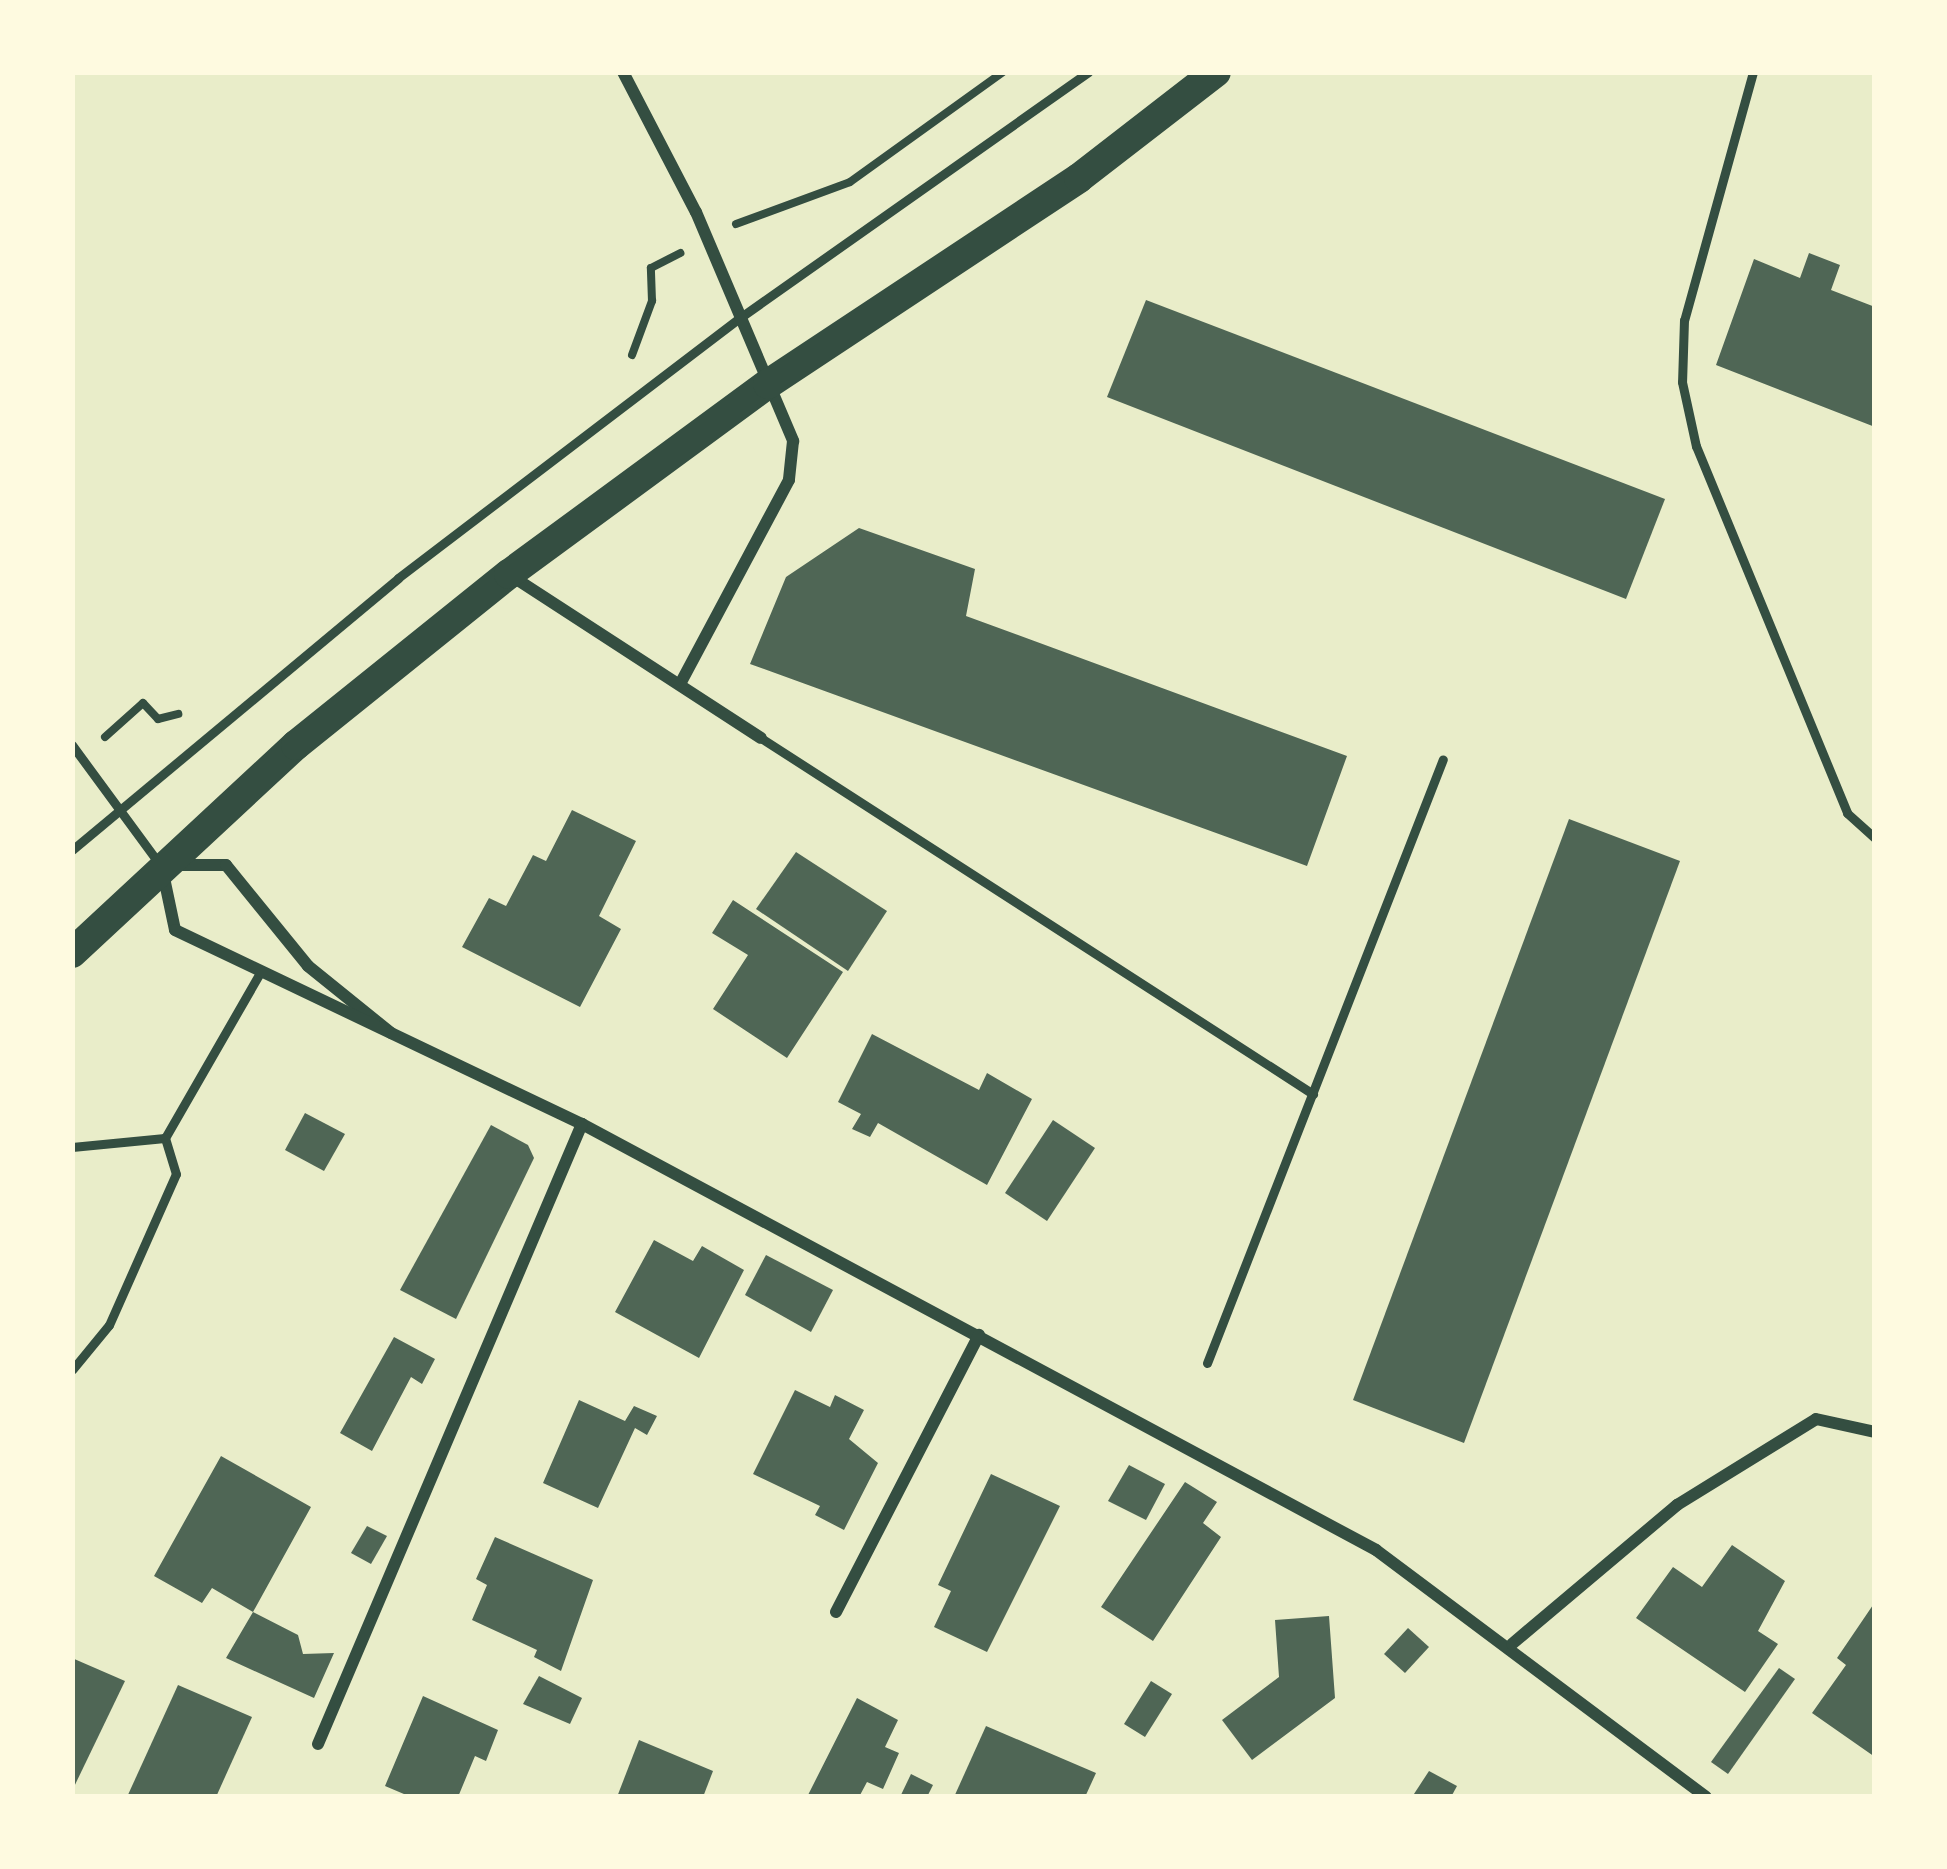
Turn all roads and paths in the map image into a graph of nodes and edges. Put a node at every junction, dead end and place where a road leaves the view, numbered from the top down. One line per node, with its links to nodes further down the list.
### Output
1 (623, 72): 7 (street)
2 (1003, 72): 6 (path)
3 (1088, 72): 7 (lane)
4 (1216, 72): 8 (main road)
5 (1753, 72): 15 (lane)
6 (774, 204)
7 (741, 317): 8 (street); 14 (lane)
8 (768, 384): 9 (main road); 10 (street)
9 (509, 574): 10 (street); 17 (main road)
10 (682, 680): 11 (street)
11 (761, 738): 21 (lane)
12 (72, 745): 14 (lane)
13 (1443, 759): 21 (lane)
14 (122, 807): 16 (lane); 17 (lane)
15 (1875, 838)
16 (72, 850)
17 (163, 868): 18 (main road); 19 (street); 20 (street)
18 (72, 952)
19 (260, 973): 20 (street); 23 (lane)
20 (392, 1033): 22 (street)
21 (1313, 1094): 26 (lane)
22 (582, 1124): 25 (street); 31 (street)
23 (165, 1138): 24 (lane); 27 (lane)
24 (72, 1147)
25 (980, 1335): 29 (street); 30 (street)
26 (1208, 1363)
27 (72, 1370)
28 (1875, 1432): 30 (street)
29 (836, 1612)
30 (1512, 1644): 32 (street)
31 (317, 1744)
32 (1706, 1797)

